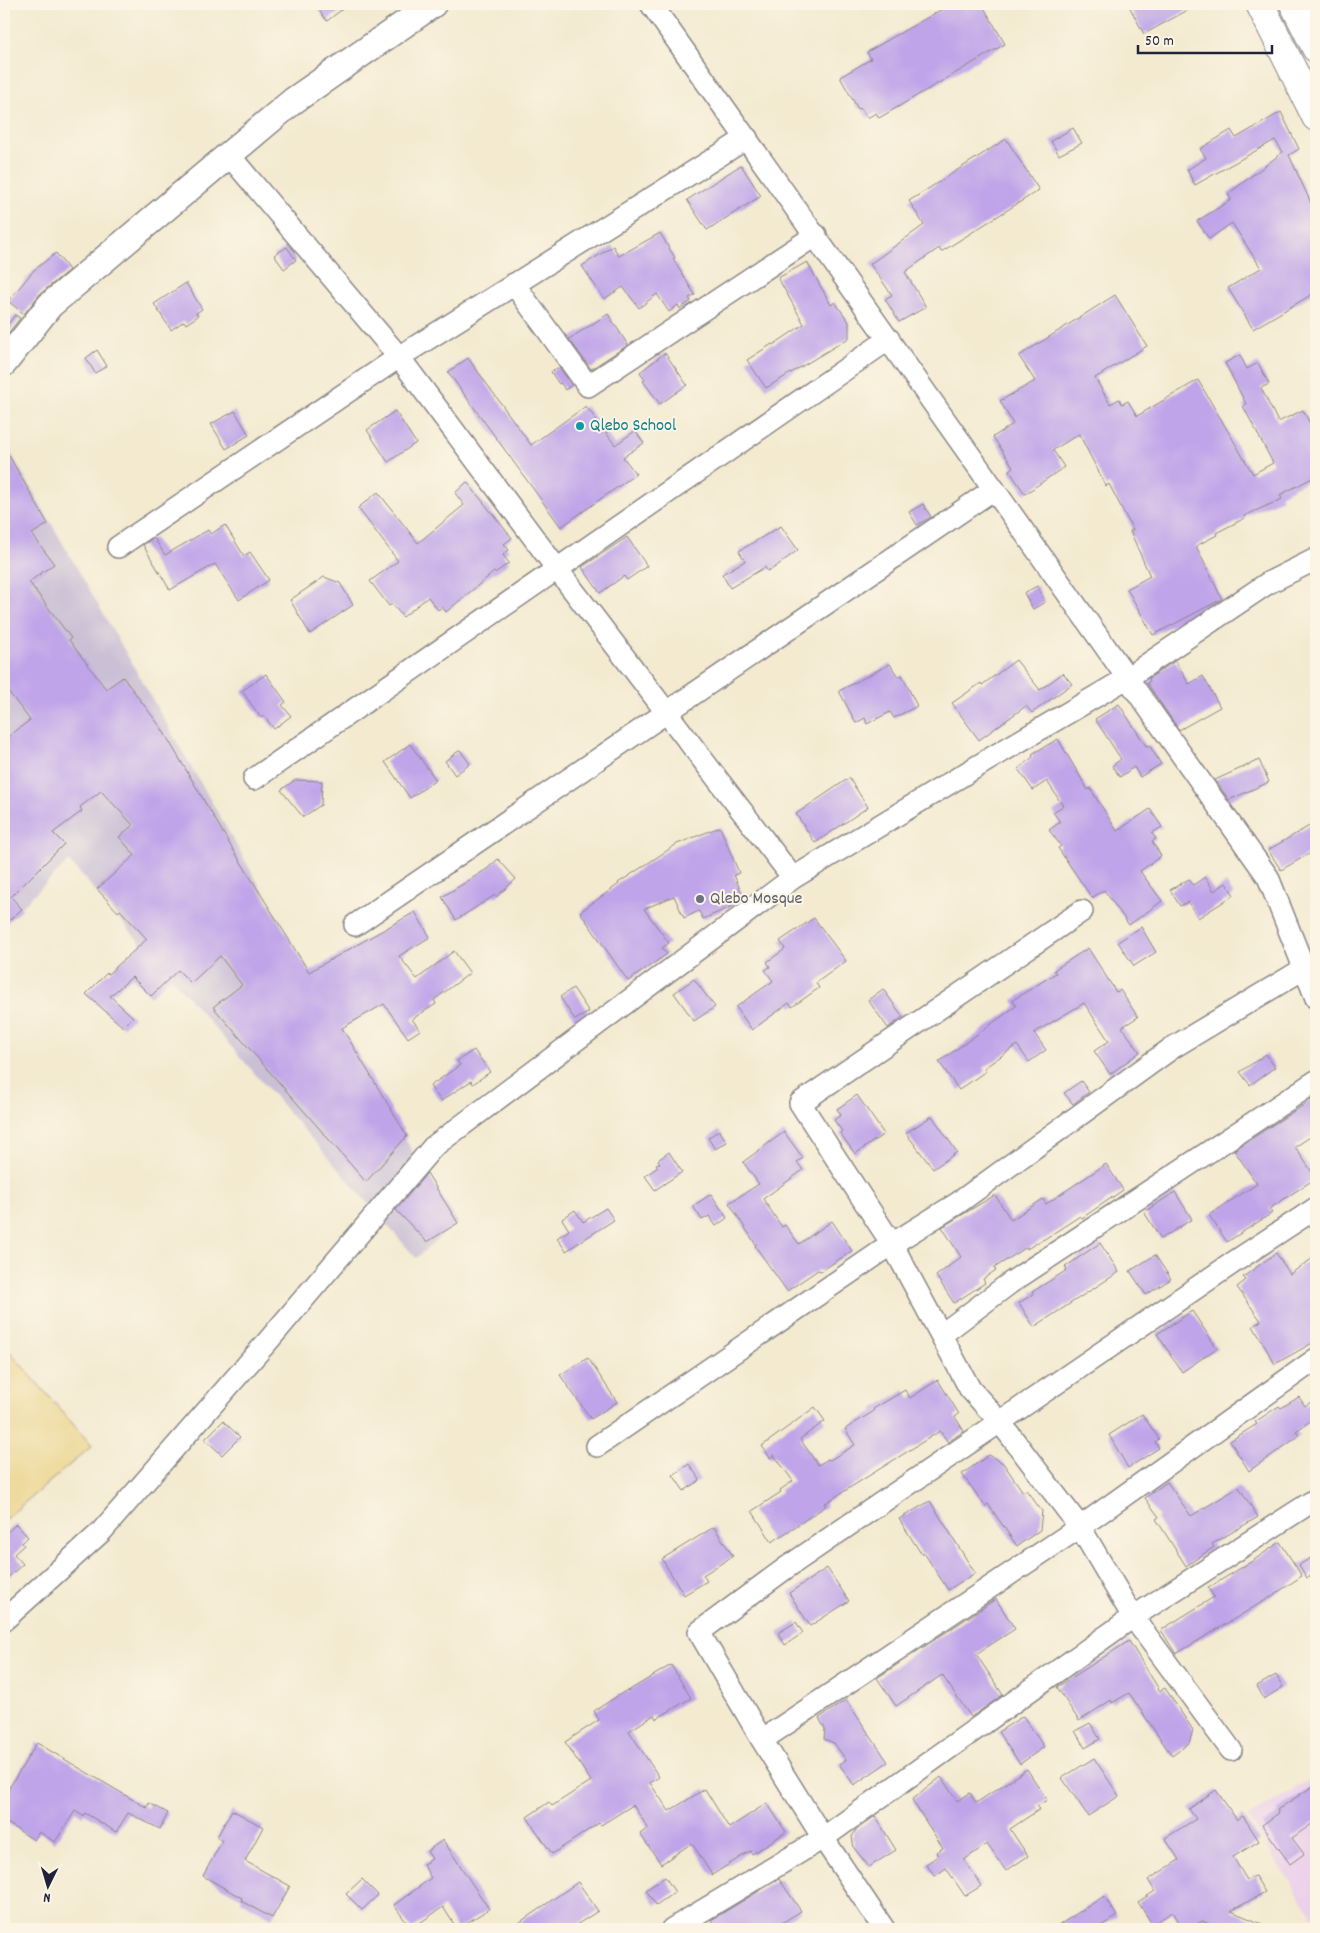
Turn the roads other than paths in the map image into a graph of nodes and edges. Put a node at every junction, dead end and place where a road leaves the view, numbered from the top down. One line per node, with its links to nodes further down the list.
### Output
1 (433, 4): 8 (street)
2 (651, 4): 7 (street)
3 (1260, 4): 6 (main road)
4 (1294, 4): 5 (main road)
5 (1316, 48)
6 (1316, 117)
7 (747, 138): 9 (street); 10 (street)
8 (229, 155): 12 (street); 13 (street)
9 (816, 235): 10 (street); 11 (street)
10 (514, 284): 12 (street)
11 (888, 339): 14 (street); 17 (street)
12 (399, 357): 15 (street); 17 (street)
13 (4, 363)
14 (994, 489): 18 (street); 19 (street)
15 (118, 547)
16 (1316, 559): 18 (street)
17 (557, 569): 19 (street); 20 (street)
18 (1127, 678): 21 (street); 24 (street)
19 (667, 712): 21 (street); 23 (street)
20 (254, 779)
21 (793, 878): 36 (street)
22 (1082, 911): 28 (street)
23 (355, 925)
24 (1305, 968): 25 (street); 28 (street)
25 (1316, 998)
26 (1316, 1081): 29 (street)
27 (1316, 1208): 31 (street)
28 (892, 1244): 29 (street); 32 (street)
29 (941, 1335): 31 (street)
30 (1316, 1359): 34 (street)
31 (1000, 1422): 34 (street); 37 (street)
32 (597, 1446)
33 (1316, 1499): 35 (street)
34 (1080, 1527): 35 (street); 37 (street)
35 (1133, 1618): 38 (street); 39 (street)
36 (4, 1620)
37 (762, 1740): 39 (street)
38 (1231, 1750)
39 (823, 1838): 40 (street); 41 (street)
40 (672, 1929)
41 (884, 1929)

